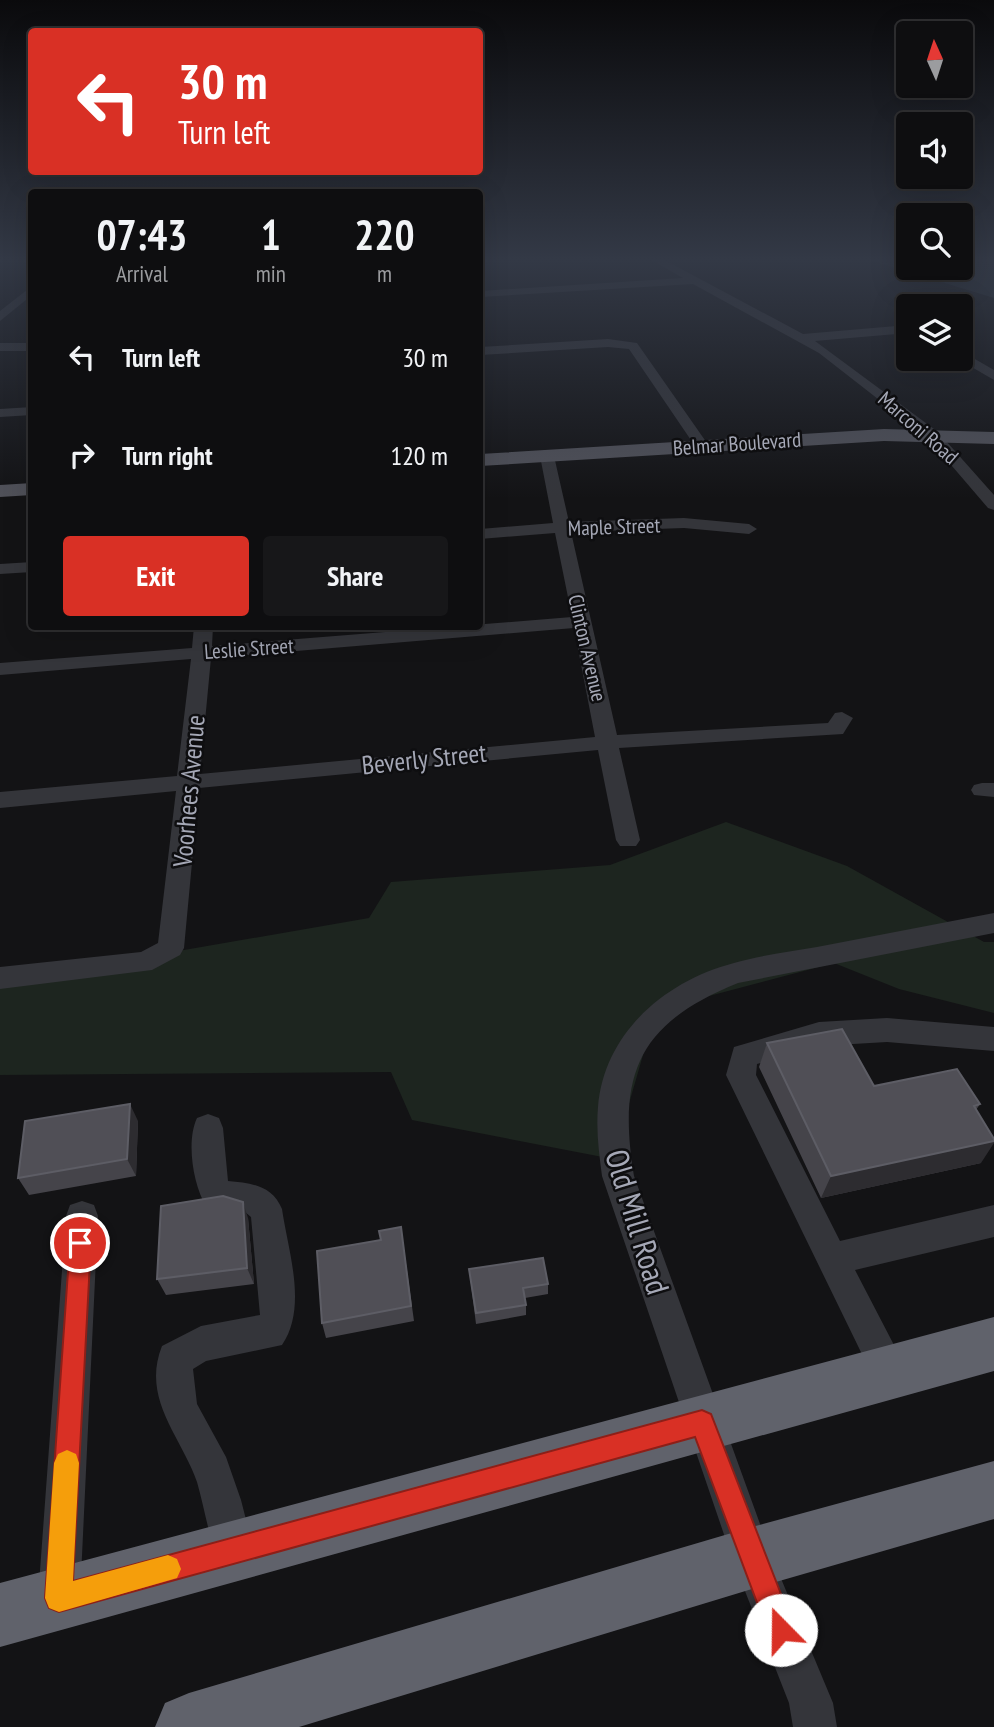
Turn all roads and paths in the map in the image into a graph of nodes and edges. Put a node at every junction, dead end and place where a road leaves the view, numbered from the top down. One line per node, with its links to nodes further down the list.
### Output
1 (804, 338): 2 (street); 10 (street, Marconi Road)
2 (809, 338)
3 (0, 347): 4 (street)
4 (28, 347)
5 (483, 351): 12 (street)
6 (973, 363): 7 (street)
7 (994, 376)
8 (28, 411): 9 (street)
9 (0, 412)
10 (933, 435): 11 (main road, Belmar Boulevard); 12 (main road, Belmar Boulevard); 17 (street, Marconi Road)
11 (994, 438)
12 (702, 446): 13 (main road, Belmar Boulevard)
13 (547, 456): 14 (main road, Belmar Boulevard); 18 (street, Clinton Avenue)
14 (483, 460)
15 (28, 489): 16 (main road)
16 (0, 491)
17 (994, 505)
18 (564, 528): 19 (street, Maple Street); 20 (street, Maple Street); 23 (street, Clinton Avenue)
19 (749, 529)
20 (483, 534)
21 (28, 566): 22 (street)
22 (0, 569)
23 (582, 622): 25 (street, Leslie Street); 28 (street, Clinton Avenue)
24 (204, 630): 25 (street, Voorhees Avenue)
25 (202, 653): 26 (street, Leslie Street); 29 (street, Voorhees Avenue)
26 (0, 669)
27 (842, 718): 28 (street, Beverly Street)
28 (608, 742): 29 (street, Beverly Street); 31 (street, Clinton Avenue)
29 (190, 782): 30 (street, Beverly Street); 33 (street, Voorhees Avenue)
30 (0, 800)
31 (628, 840)
32 (994, 923): 41 (street, Old Mill Road)
33 (0, 978)
34 (994, 1039): 38 (street)
35 (208, 1128): 43 (street)
36 (82, 1216): 45 (street)
37 (994, 1221): 38 (street)
38 (831, 1259): 40 (street)
39 (994, 1344): 40 (highway)
40 (890, 1372): 41 (highway)
41 (702, 1422): 43 (highway); 44 (street, Old Mill Road)
42 (994, 1490): 44 (highway)
43 (234, 1551): 45 (highway)
44 (751, 1558): 47 (highway); 48 (street, Old Mill Road)
45 (59, 1598): 46 (highway)
46 (0, 1615)
47 (189, 1727)
48 (815, 1727)

